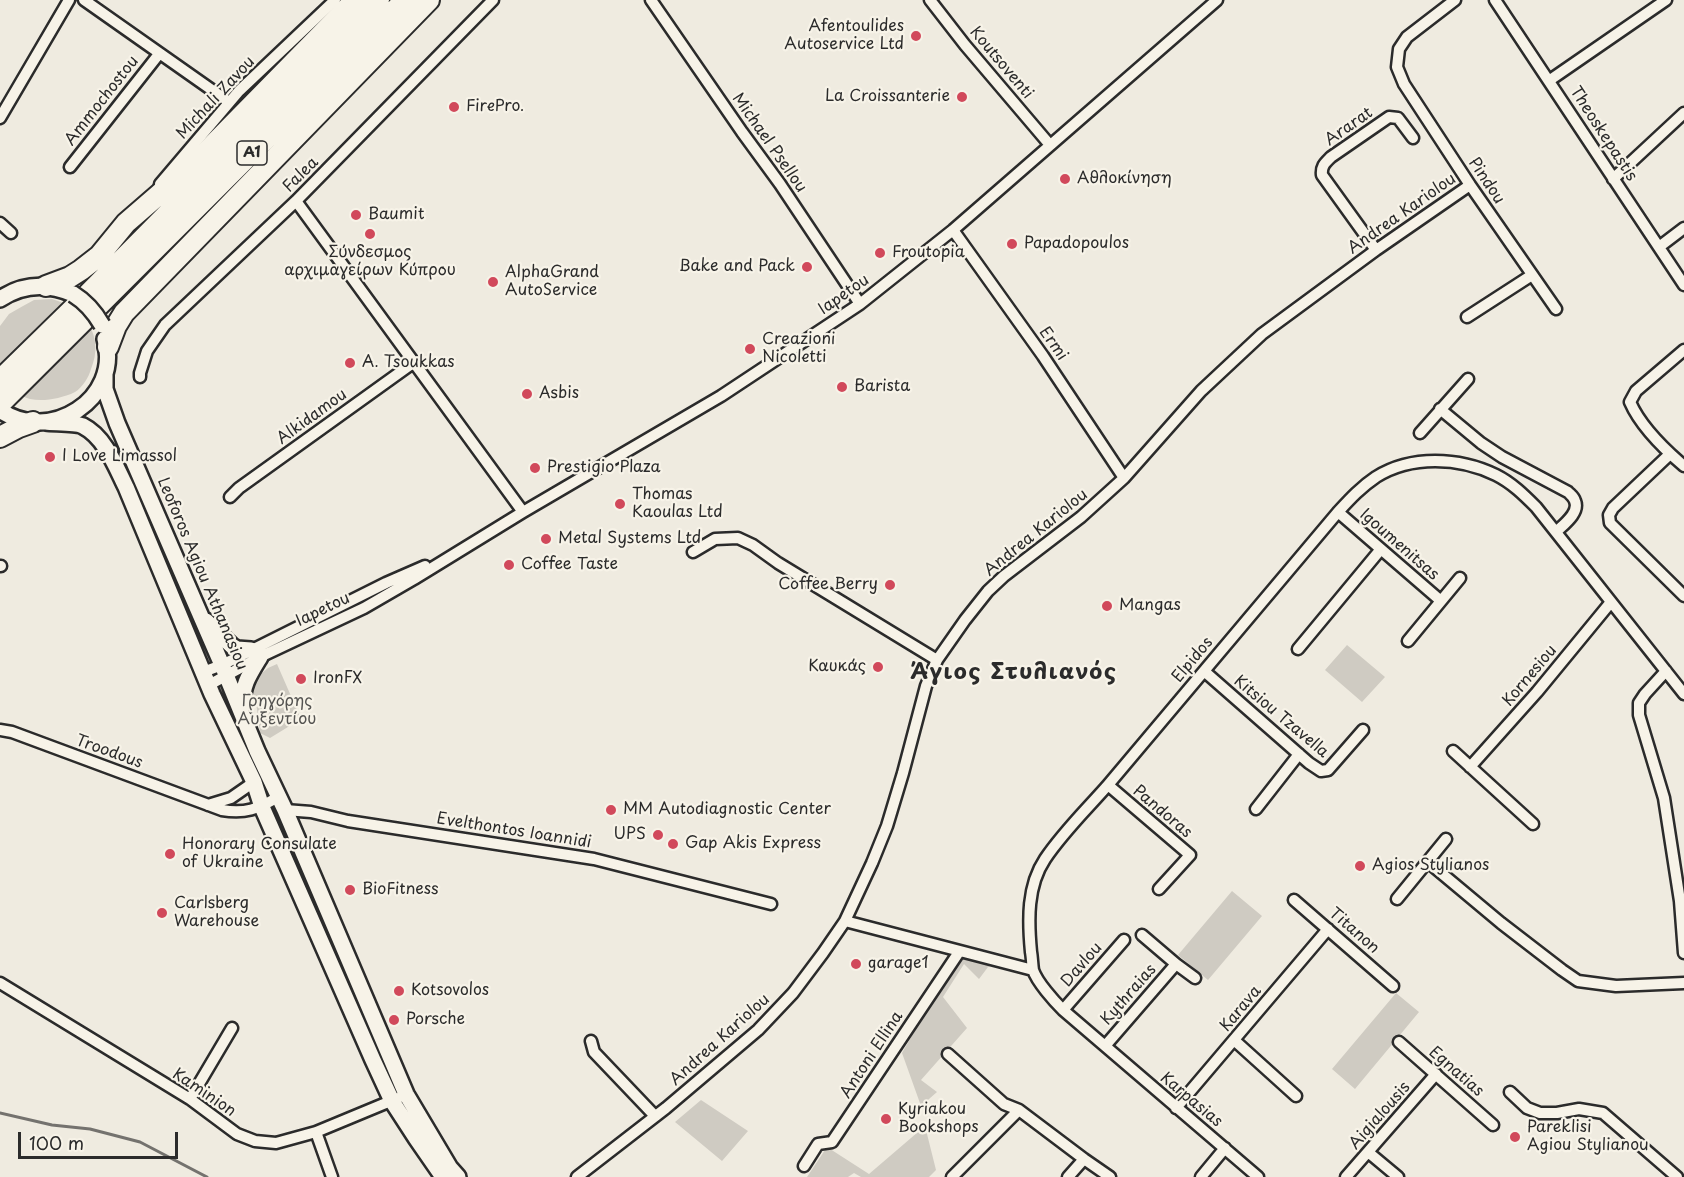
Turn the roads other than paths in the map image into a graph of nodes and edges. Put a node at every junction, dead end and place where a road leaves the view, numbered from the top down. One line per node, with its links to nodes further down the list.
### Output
1 (69, 0): 19 (street)
2 (84, 0): 15 (street)
3 (335, 0): 17 (street, Michali Zavou)
4 (355, 0): 27 (highway)
5 (379, 0): 47 (highway, A1)
6 (405, 0): 50 (highway, A1)
7 (429, 0): 42 (highway)
8 (493, 0): 25 (street, Falea)
9 (651, 0): 39 (street, Michael Psellou)
10 (930, 0): 21 (street, Koutsoventi)
11 (1217, 0): 21 (street, Iapetou)
12 (1455, 0): 24 (street, Pindou)
13 (1495, 0): 16 (street, Theoskepastis)
14 (1666, 0): 16 (street)
15 (159, 54): 17 (street); 22 (street, Ammochostou)
16 (1550, 80): 23 (street, Theoskepastis)
17 (229, 102): 27 (street, Michali Zavou)
18 (1684, 113): 23 (street)
19 (0, 118)
20 (1413, 138): 32 (street, Ararat)
21 (1050, 145): 29 (street, Iapetou)
22 (70, 167)
23 (1613, 179): 31 (street, Theoskepastis)
24 (1470, 185): 32 (street, Andrea Kariolou); 33 (street, Pindou)
25 (296, 201): 44 (street); 46 (street, Falea)
26 (0, 223): 30 (street)
27 (126, 223): 35 (highway)
28 (1684, 228): 31 (street)
29 (953, 230): 39 (street, Iapetou); 56 (street, Ermi)
30 (11, 233)
31 (1659, 247): 34 (street, Theoskepastis)
32 (1376, 250): 56 (street, Andrea Kariolou)
33 (1532, 274): 40 (street, Pindou); 41 (street)
34 (1684, 285)
35 (46, 286): 36 (main road); 42 (main road, bridge)
36 (20, 288): 37 (main road); 38 (main road)
37 (0, 290)
38 (0, 299)
39 (860, 304): 58 (street, Iapetou)
40 (1556, 309)
41 (1467, 317)
42 (108, 347): 45 (main road)
43 (1684, 350): 54 (street)
44 (413, 363): 57 (street, Alkidamou); 58 (street)
45 (105, 374): 51 (main road); 67 (main road, Leoforos Agiou Athanasiou)
46 (140, 377)
47 (0, 380)
48 (1468, 380): 49 (street)
49 (1440, 409): 52 (street); 60 (street)
50 (3, 410): 51 (main road, Leoforos Agiou Athanasiou)
51 (39, 422): 53 (highway); 75 (main road, Leoforos Agiou Athanasiou)
52 (1420, 433)
53 (0, 437)
54 (1670, 454): 55 (street); 64 (street)
55 (1684, 466)
56 (1124, 478): 71 (street, Andrea Kariolou)
57 (230, 497)
58 (523, 512): 70 (street, Iapetou)
59 (1338, 512): 60 (street, Elpidos); 61 (street, Igoumenitsas); 73 (street, Elpidos)
60 (1556, 532): 66 (street, Elpidos)
61 (1381, 549): 65 (street, Igoumenitsas); 69 (street)
62 (693, 552): 71 (street)
63 (1460, 578): 65 (street, Igoumenitsas)
64 (1684, 596)
65 (1441, 601): 68 (street, Igoumenitsas)
66 (1611, 602): 74 (street, Elpidos); 82 (street, Kornesiou)
67 (199, 615): 70 (main road); 72 (main road, Leoforos Agiou Athanasiou)
68 (1408, 640)
69 (1298, 649)
70 (255, 653): 72 (street, Iapetou); 77 (main road)
71 (937, 660): 96 (street, Andrea Kariolou)
72 (224, 670): 75 (street, Iapetou); 77 (main road, Leoforos Agiou Athanasiou)
73 (1204, 671): 81 (street, Kitsiou Tzavella); 84 (street, Elpidos)
74 (1666, 671): 76 (street, Elpidos); 101 (street)
75 (206, 679): 83 (main road, Leoforos Agiou Athanasiou)
76 (1684, 694)
77 (242, 713): 85 (main road, Leoforos Agiou Athanasiou)
78 (0, 730): 86 (street, Troodous)
79 (1363, 730): 81 (street, Kitsiou Tzavella)
80 (1453, 751): 82 (street)
81 (1299, 754): 88 (street)
82 (1470, 767): 89 (street)
83 (254, 782): 86 (street); 87 (main road, Leoforos Agiou Athanasiou)
84 (1108, 785): 92 (street, Pandoras); 103 (street, Elpidos)
85 (281, 803): 87 (street, Troodous); 95 (street, Evelthontos Ioannidi); 118 (main road, Leoforos Agiou Athanasiou)
86 (207, 805): 87 (street, Troodous)
87 (262, 807): 118 (main road, Leoforos Agiou Athanasiou)
88 (1256, 810)
89 (1533, 824)
90 (1446, 839): 91 (street)
91 (1428, 862): 93 (street); 106 (street)
92 (1159, 889)
93 (1397, 898)
94 (1294, 900): 97 (street, Titanon)
95 (771, 904)
96 (845, 921): 100 (street); 122 (street, Andrea Kariolou)
97 (1328, 929): 107 (street, Titanon); 110 (street, Karava)
98 (1142, 935): 102 (street, Kythraias)
99 (1124, 940): 108 (street, Davlou)
100 (959, 951): 103 (street); 128 (street, Antoni Ellina)
101 (1684, 953)
102 (1176, 964): 104 (street, Kythraias); 113 (street, Kythraias)
103 (1033, 970): 108 (street, Elpidos)
104 (1195, 978)
105 (0, 982): 119 (street, Kaminion)
106 (1684, 983)
107 (1393, 986)
108 (1063, 1010): 113 (street, Elpidos)
109 (232, 1028): 119 (street)
110 (1234, 1040): 117 (street); 120 (street, Karava)
111 (591, 1041): 122 (street)
112 (1399, 1042): 115 (street, Egnatias)
113 (1105, 1046): 120 (street, Karpasias)
114 (948, 1054): 121 (street)
115 (1436, 1074): 123 (street, Egnatias); 126 (street, Aigialousis)
116 (1510, 1092): 140 (street)
117 (1296, 1096)
118 (399, 1097): 124 (street, Kaminion); 130 (main road, Leoforos Agiou Athanasiou); 131 (main road, Leoforos Agiou Athanasiou)
119 (190, 1099): 124 (street, Kaminion)
120 (1176, 1108): 125 (street, Karpasias)
121 (1019, 1110): 127 (street); 133 (street)
122 (655, 1116): 132 (street, Andrea Kariolou)
123 (1492, 1125)
124 (316, 1132): 129 (street)
125 (1225, 1148): 136 (street); 137 (street, Karpasias)
126 (1368, 1152): 138 (street, Aigialousis); 139 (street)
127 (1084, 1159): 134 (street); 135 (street)
128 (804, 1166)
129 (332, 1177)
130 (443, 1177)
131 (458, 1177)
132 (577, 1177)
133 (952, 1177)
134 (1068, 1177)
135 (1110, 1177)
136 (1201, 1177)
137 (1258, 1177)
138 (1346, 1177)
139 (1398, 1177)
140 (1677, 1177)

